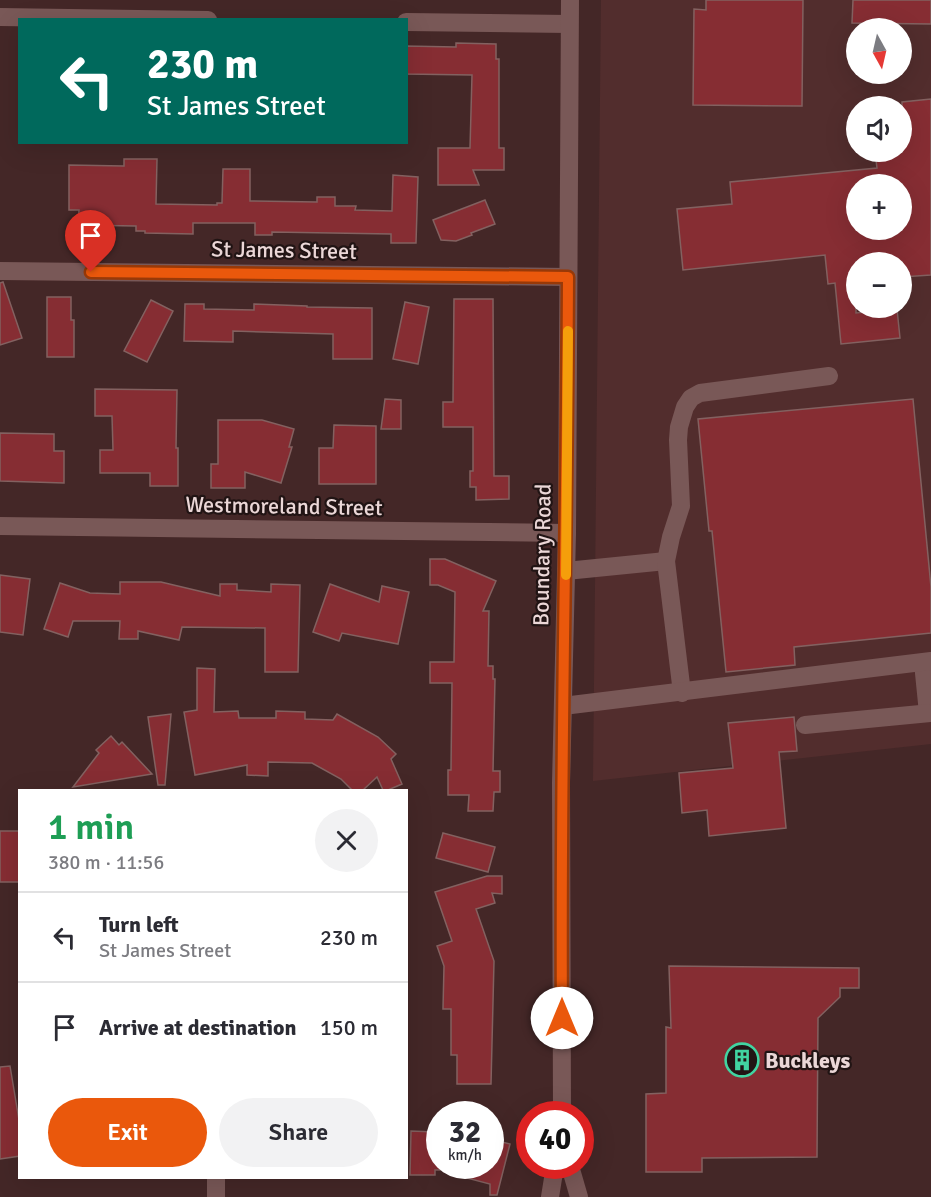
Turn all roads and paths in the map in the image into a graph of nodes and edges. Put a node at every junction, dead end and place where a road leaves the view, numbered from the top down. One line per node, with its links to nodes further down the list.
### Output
1 (570, 0): 5 (street, Boundary Road)
2 (0, 17): 3 (street)
3 (69, 18)
4 (408, 22): 5 (street)
5 (569, 24): 7 (street, Boundary Road)
6 (0, 271): 7 (street, St James Street)
7 (568, 277): 10 (street, Boundary Road)
8 (829, 376): 11 (street)
9 (0, 526): 10 (street, Westmoreland Street)
10 (567, 533): 12 (street, Boundary Road)
11 (666, 561): 12 (street); 14 (street)
12 (566, 571): 15 (street, Boundary Road)
13 (927, 662): 14 (street); 16 (street)
14 (682, 693): 15 (street)
15 (563, 706): 18 (street, Boundary Road)
16 (930, 713): 17 (street)
17 (804, 725)
18 (562, 1101)
19 (216, 1179): 22 (street)
20 (553, 1179): 23 (street)
21 (574, 1179): 24 (street)
22 (216, 1197)
23 (550, 1197)
24 (579, 1197)

